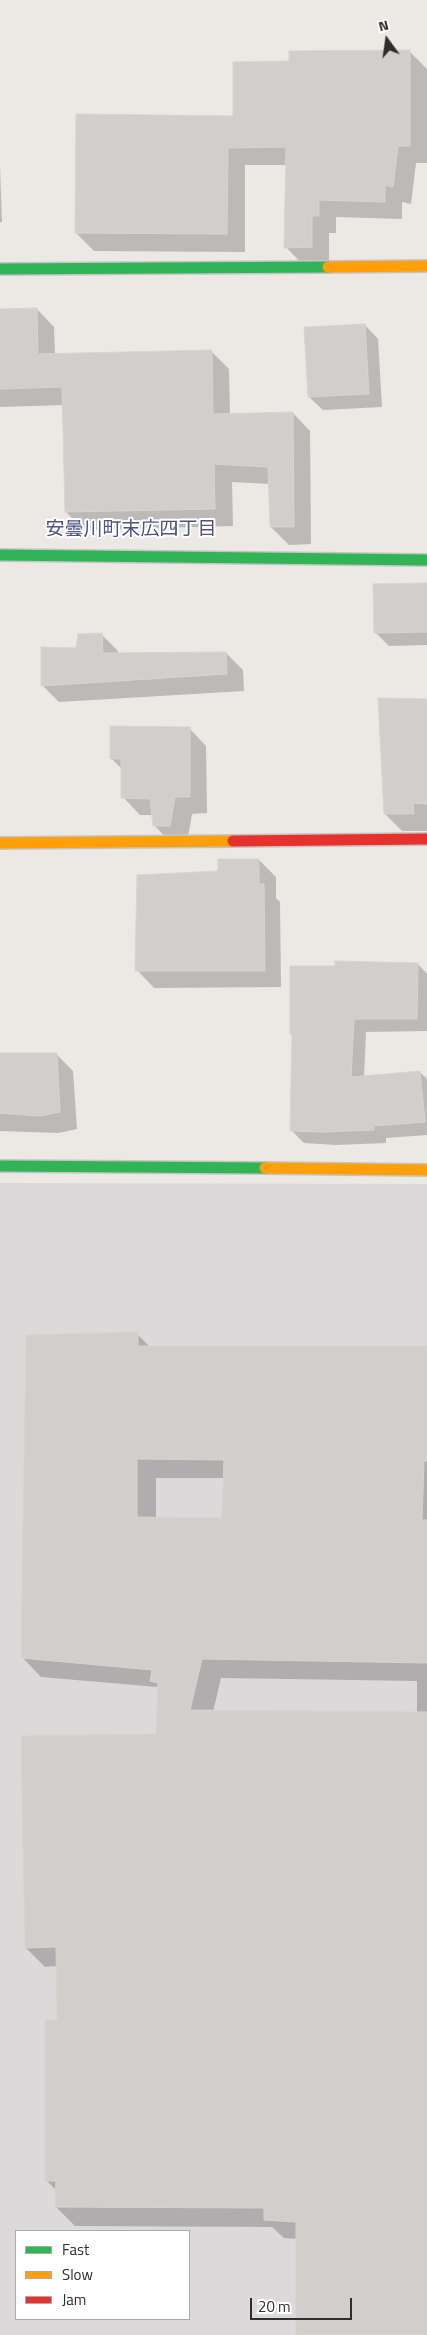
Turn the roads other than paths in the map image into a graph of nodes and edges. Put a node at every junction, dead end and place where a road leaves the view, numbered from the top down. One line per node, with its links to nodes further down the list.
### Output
1 (427, 266): 2 (street)
2 (0, 269)
3 (0, 555): 4 (street)
4 (427, 560)
5 (427, 839): 6 (street)
6 (0, 844)
7 (0, 1166): 8 (street)
8 (427, 1170)

